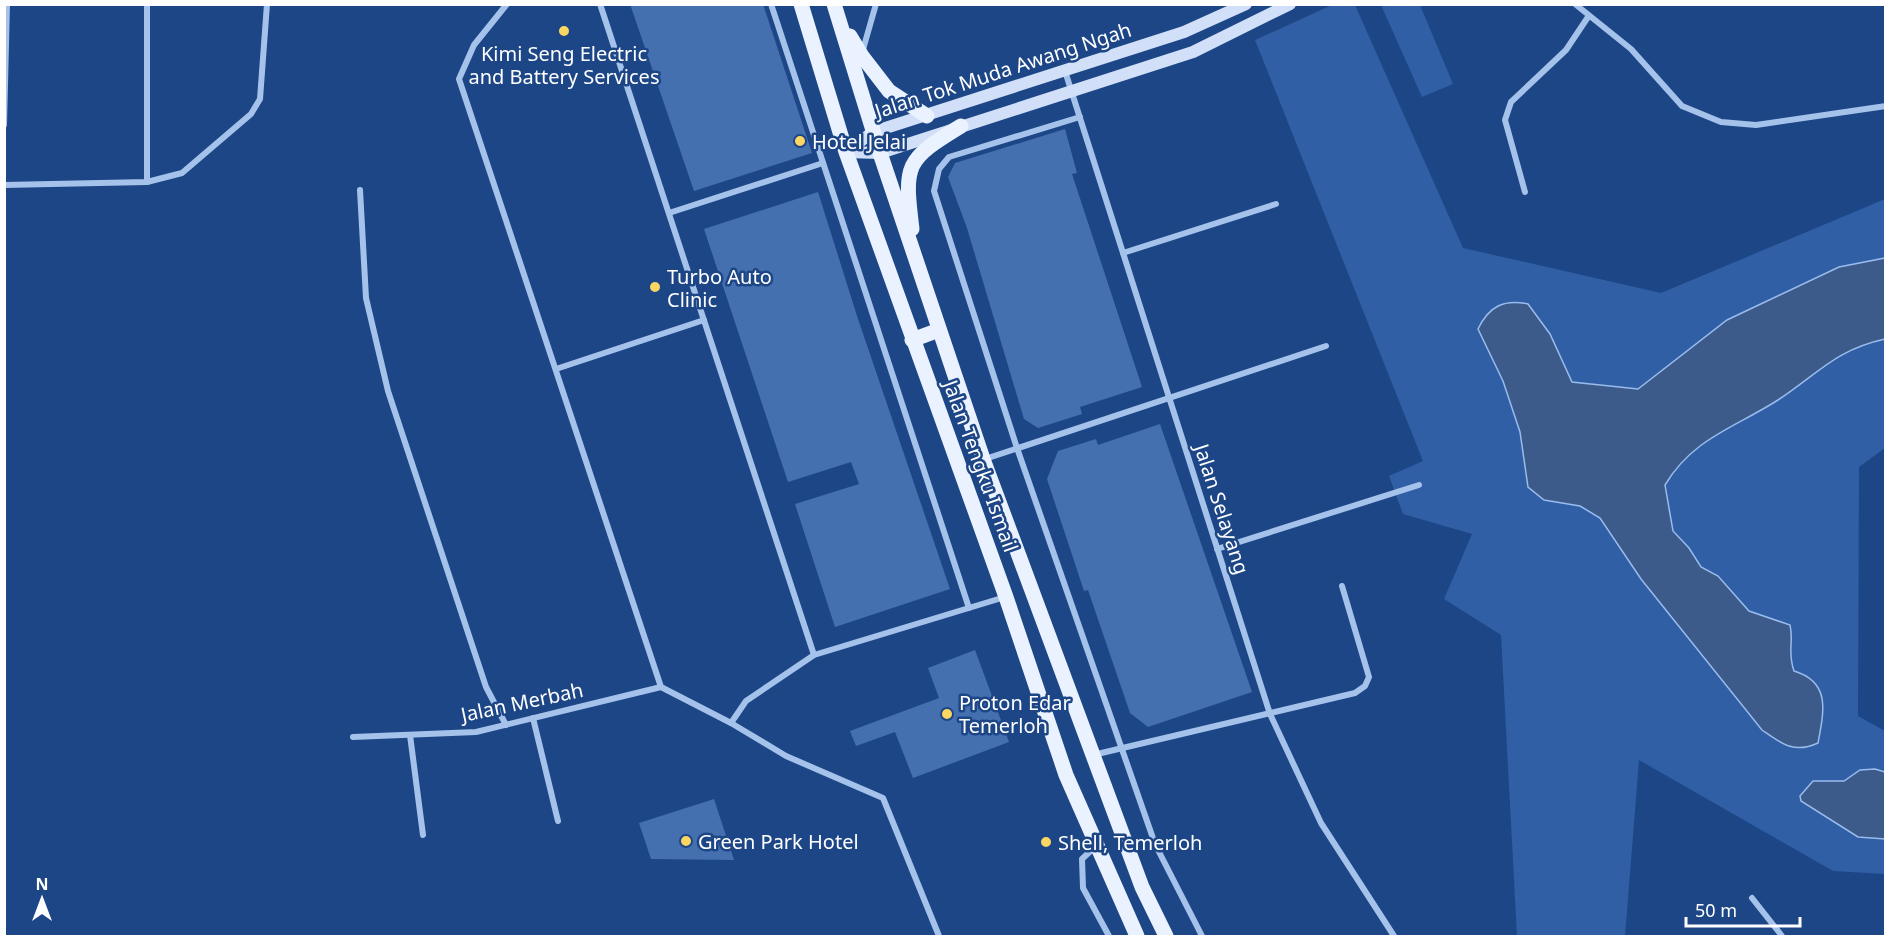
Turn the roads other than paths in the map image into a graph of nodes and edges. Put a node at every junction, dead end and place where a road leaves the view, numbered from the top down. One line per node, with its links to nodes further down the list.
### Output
1 (7, 4): 20 (street)
2 (147, 4): 26 (street)
3 (267, 4): 26 (street)
4 (507, 4): 38 (street)
5 (600, 4): 31 (street)
6 (771, 4): 25 (street)
7 (801, 4): 23 (main road, Jalan Tengku Ismail)
8 (876, 4): 14 (street)
9 (1246, 4): 15 (main road, Jalan Tok Muda Awang Ngah)
10 (1290, 4): 16 (main road, Jalan Tok Muda Awang Ngah)
11 (1575, 4): 13 (street)
12 (835, 8): 14 (main road); 22 (main road, Jalan Tengku Ismail)
13 (1588, 17): 17 (street); 29 (street)
14 (861, 56): 18 (main road)
15 (1065, 71): 16 (street, Jalan Selayang); 18 (main road, Jalan Tok Muda Awang Ngah)
16 (1072, 92): 19 (street, Jalan Selayang); 21 (main road, Jalan Tok Muda Awang Ngah)
17 (1886, 106)
18 (927, 116): 22 (main road, Jalan Tok Muda Awang Ngah)
19 (1080, 117): 32 (street, Jalan Selayang); 40 (street, Jalan Tengku Ismail)
20 (4, 125)
21 (961, 126): 24 (main road, Jalan Tok Muda Awang Ngah); 33 (main road)
22 (873, 132): 23 (main road, Jalan Tok Muda Awang Ngah); 24 (main road, Jalan Tengku Ismail)
23 (846, 152): 24 (main road, Jalan Tok Muda Awang Ngah); 36 (main road, Jalan Tengku Ismail)
24 (880, 153): 33 (main road, Jalan Tengku Ismail)
25 (823, 163): 31 (street); 46 (street)
26 (147, 182): 27 (street)
27 (4, 185)
28 (360, 190): 52 (street)
29 (1525, 192)
30 (1276, 204): 32 (street)
31 (669, 213): 34 (street)
32 (1123, 253): 39 (street, Jalan Selayang)
33 (916, 265): 35 (main road, Jalan Tengku Ismail)
34 (704, 321): 38 (street); 47 (street)
35 (939, 330): 36 (main road); 41 (main road, Jalan Tengku Ismail)
36 (912, 340): 45 (main road, Jalan Tengku Ismail)
37 (1326, 346): 39 (street)
38 (556, 369): 48 (street)
39 (1169, 398): 40 (street); 43 (street, Jalan Selayang)
40 (1017, 448): 41 (street); 55 (street, Jalan Tengku Ismail)
41 (983, 459): 56 (main road, Jalan Tengku Ismail)
42 (1419, 485): 43 (street)
43 (1217, 549): 49 (street, Jalan Selayang)
44 (1342, 586): 49 (street)
45 (1006, 597): 46 (street); 59 (main road, Jalan Tengku Ismail)
46 (969, 608): 47 (street)
47 (814, 655): 51 (street)
48 (661, 687): 50 (street, Jalan Merbah); 51 (street)
49 (1270, 714): 55 (street); 66 (street, Jalan Selayang)
50 (533, 718): 52 (street, Jalan Merbah); 57 (street)
51 (731, 723): 61 (street)
52 (506, 725): 53 (street, Jalan Merbah)
53 (410, 735): 54 (street, Jalan Merbah); 58 (street)
54 (353, 737)
55 (1123, 748): 56 (street); 65 (street, Jalan Tengku Ismail)
56 (1093, 755): 64 (main road, Jalan Tengku Ismail)
57 (558, 820)
58 (423, 835)
59 (1096, 846): 62 (street); 63 (main road, Jalan Tengku Ismail)
60 (1752, 898): 67 (street)
61 (939, 936)
62 (1109, 936)
63 (1137, 936)
64 (1166, 936)
65 (1202, 936)
66 (1394, 936)
67 (1782, 936)

